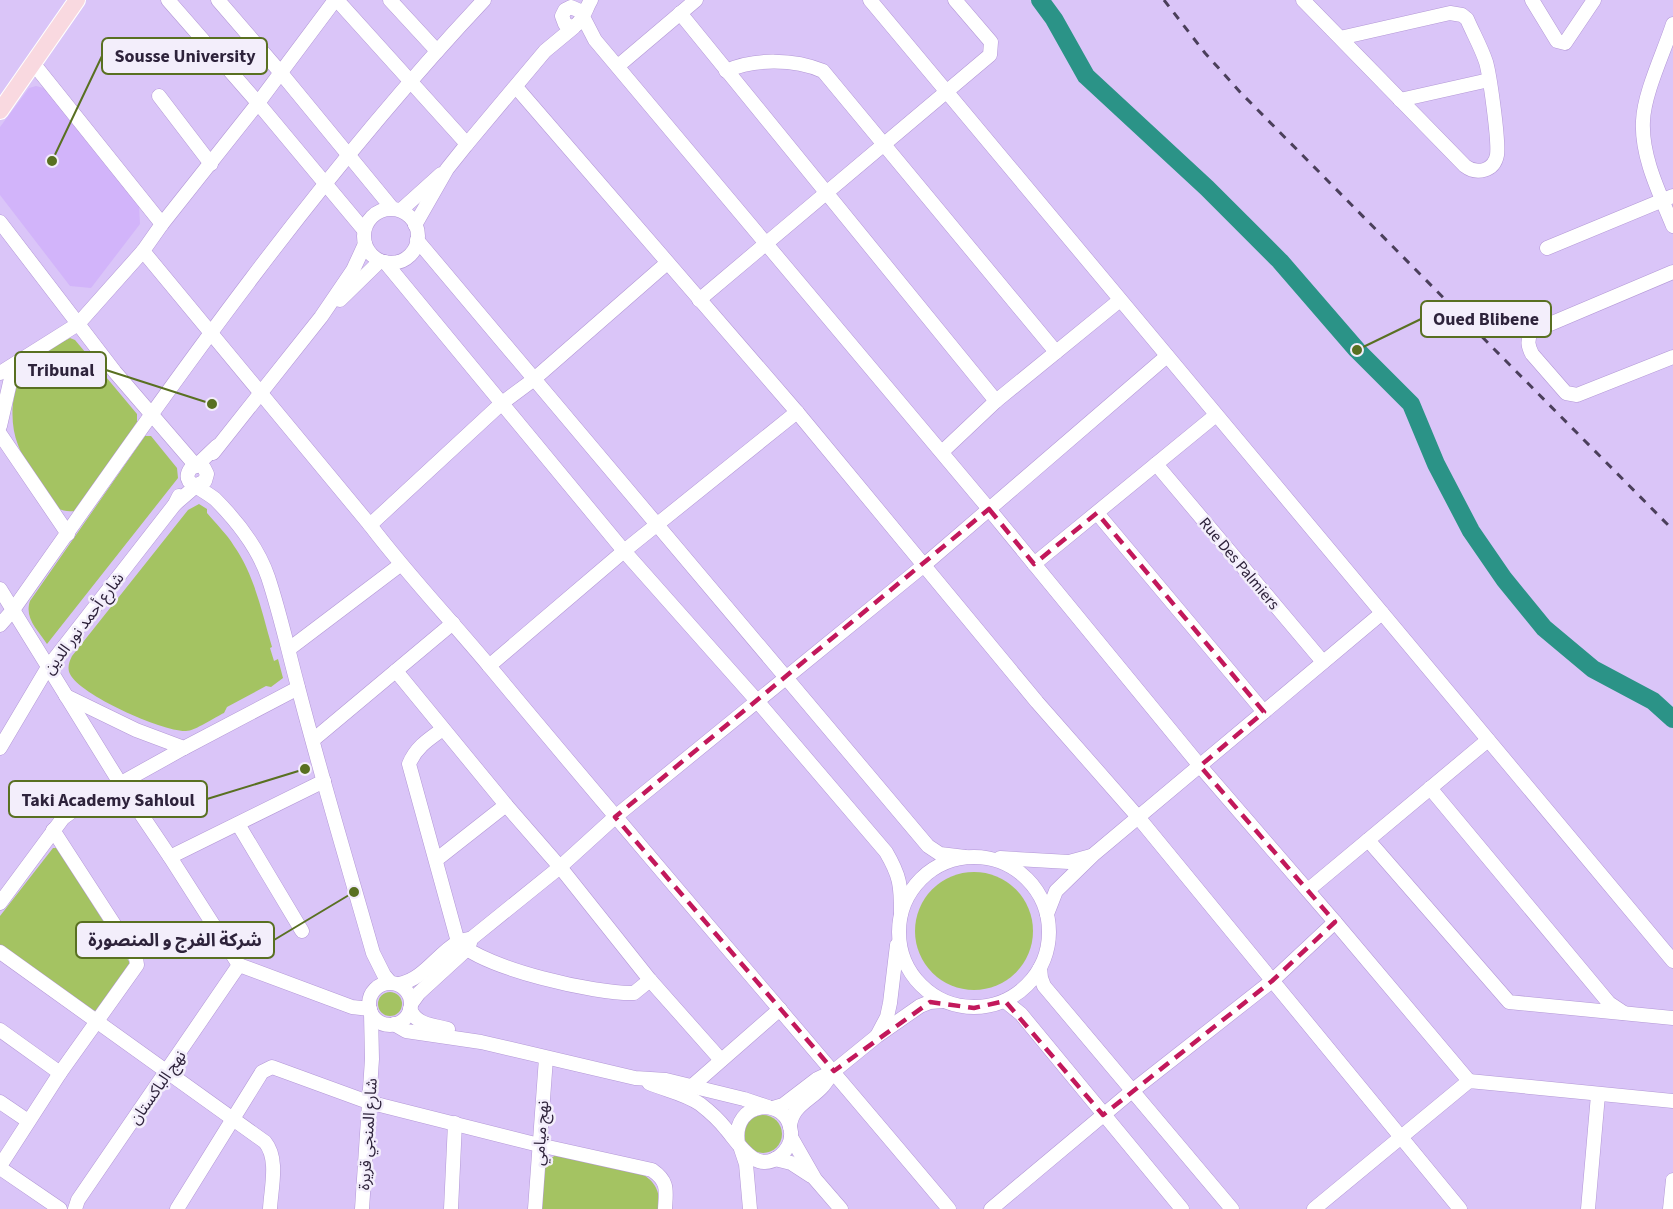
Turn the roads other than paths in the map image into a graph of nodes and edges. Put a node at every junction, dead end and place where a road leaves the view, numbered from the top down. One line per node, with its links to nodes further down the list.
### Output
1 (77, 0): 22 (main road)
2 (168, 0): 32 (street)
3 (218, 0): 25 (street)
4 (336, 0): 25 (street); 26 (street)
5 (390, 0): 20 (street)
6 (556, 0): 15 (street)
7 (591, 0): 17 (street)
8 (696, 0): 16 (street)
9 (870, 0): 29 (street)
10 (955, 0): 29 (street)
11 (1303, 0): 19 (street)
12 (1532, 0): 13 (street)
13 (1594, 0)
14 (475, 3): 20 (street)
15 (568, 8): 17 (street); 21 (street)
16 (680, 14): 23 (street); 24 (street)
17 (577, 23): 21 (street); 23 (street)
18 (1673, 24): 41 (street)
19 (1340, 38): 27 (street); 31 (street)
20 (437, 51): 26 (street)
21 (545, 51): 28 (street)
22 (33, 63): 33 (main road); 44 (street)
23 (618, 66): 49 (street)
24 (726, 71): 35 (street); 40 (street)
25 (281, 73): 32 (street); 36 (street)
26 (411, 80): 34 (street); 36 (street)
27 (1489, 80): 31 (street); 31 (street)
28 (516, 87): 34 (street); 53 (street)
29 (947, 93): 35 (street); 56 (street)
30 (159, 96): 37 (street)
31 (1400, 100)
32 (258, 103): 37 (street); 39 (street)
33 (0, 111)
34 (467, 144): 38 (street)
35 (885, 145): 40 (street); 60 (street)
36 (349, 155): 39 (street); 42 (street)
37 (211, 164): 44 (street)
38 (447, 169): 42 (street); 45 (street)
39 (325, 184): 47 (street); 59 (street)
40 (826, 194): 49 (street); 67 (street)
41 (1668, 198): 46 (street); 50 (street)
42 (397, 209): 45 (street); 47 (street)
43 (0, 222): 58 (street)
44 (162, 224): 51 (street)
45 (416, 225): 48 (street)
46 (1673, 226)
47 (364, 237): 52 (street); 57 (street)
48 (417, 240): 52 (street); 65 (street)
49 (767, 244): 55 (street); 74 (street)
50 (1547, 248)
51 (143, 251): 58 (street); 59 (street)
52 (383, 261): 57 (street); 68 (street)
53 (667, 263): 55 (street); 65 (street)
54 (1673, 272): 62 (street)
55 (699, 300): 69 (street)
56 (1120, 300): 60 (street); 61 (street)
57 (321, 317): 66 (street, شارع أحمد نور الدين)
58 (78, 324): 63 (street); 71 (street)
59 (210, 334): 66 (street); 71 (street)
60 (1056, 352): 67 (street)
61 (1167, 356): 70 (street); 77 (street)
62 (1673, 357)
63 (14, 364): 64 (street); 72 (street)
64 (0, 372)
65 (533, 380): 68 (street); 80 (street)
66 (260, 393): 76 (street, شارع أحمد نور الدين); 79 (street)
67 (996, 401): 74 (street)
68 (502, 403): 79 (street); 82 (street)
69 (797, 412): 80 (street); 85 (street)
70 (1216, 415): 75 (street); 88 (street)
71 (152, 417): 76 (street); 81 (street)
72 (0, 426)
73 (0, 434): 81 (street)
74 (942, 452): 77 (street)
75 (1156, 464): 78 (street); 92 (street, Rue Des Palmiers)
76 (197, 474): 91 (street); 94 (street, شارع أحمد نور الدين)
77 (989, 509): 83 (street); 85 (street)
78 (1097, 513): 83 (street); 100 (street)
79 (370, 525): 84 (street)
80 (657, 526): 82 (street); 96 (street)
81 (68, 534): 87 (street)
82 (624, 551): 93 (street); 99 (street)
83 (1034, 564): 106 (street)
84 (400, 565): 89 (street); 91 (street)
85 (923, 566): 96 (street); 112 (street)
86 (0, 589): 87 (street)
87 (13, 610): 90 (street); 94 (street)
88 (1382, 613): 92 (street); 103 (street)
89 (453, 623): 93 (street); 95 (street)
90 (0, 625)
91 (289, 649): 97 (street)
92 (1323, 662): 100 (street)
93 (489, 666): 111 (street)
94 (48, 667): 98 (street); 104 (street, شارع أحمد نور الدين)
95 (396, 671): 101 (street); 102 (street)
96 (785, 678): 99 (street); 118 (street)
97 (298, 688): 102 (street); 105 (street)
98 (66, 696): 105 (street); 108 (street)
99 (758, 702): 111 (street); 124 (street)
100 (1264, 712): 106 (street)
101 (443, 729): 110 (street); 120 (street)
102 (313, 740): 107 (street)
103 (1488, 740): 109 (street); 132 (street)
104 (0, 748)
105 (184, 748): 108 (street)
106 (1200, 766): 112 (street); 122 (street)
107 (324, 782): 113 (street); 131 (street)
108 (120, 783): 114 (street); 117 (street)
109 (1430, 788): 115 (street); 144 (street)
110 (506, 805): 120 (street); 121 (street)
111 (615, 817): 121 (street); 142 (street)
112 (1138, 817): 116 (street); 136 (street)
113 (238, 824): 117 (street); 127 (street)
114 (53, 830): 123 (street); 146 (street)
115 (1368, 840): 122 (street); 144 (street)
116 (1093, 855): 119 (street); 125 (street)
117 (170, 856): 133 (street)
118 (965, 856): 119 (street); 124 (street)
119 (992, 858): 125 (street)
120 (436, 860): 129 (street)
121 (560, 867): 129 (street); 135 (street)
122 (1308, 890): 126 (street)
123 (0, 903)
124 (901, 913): 128 (street)
125 (1047, 914): 134 (street)
126 (1335, 922): 136 (street); 158 (street)
127 (302, 931)
128 (898, 931): 139 (street); 149 (street)
129 (466, 943): 135 (street); 137 (street); 141 (street)
130 (0, 952): 146 (street)
131 (373, 953): 137 (street); 138 (street)
132 (1673, 961)
133 (240, 965): 143 (street); 154 (street, نهج الباكستان)
134 (1040, 968): 140 (street); 160 (street)
135 (650, 980): 153 (street)
136 (1272, 981): 160 (street); 171 (street)
137 (394, 983): 138 (street); 141 (street)
138 (374, 990): 143 (street)
139 (943, 1001): 140 (street); 149 (street)
140 (1005, 1001): 166 (street)
141 (411, 1006): 147 (street); 150 (street)
142 (780, 1009): 153 (street); 155 (street)
143 (370, 1011): 147 (street); 152 (street, شارع المنجي قريرة)
144 (1626, 1014): 145 (street)
145 (1673, 1018)
146 (97, 1022): 154 (street); 156 (street)
147 (392, 1024): 150 (street); 152 (street, شارع المنجي قريرة)
148 (0, 1030): 156 (street)
149 (877, 1036): 155 (street)
150 (481, 1042): 151 (street)
151 (546, 1058): 157 (street); 172 (street, نهج ميامي)
152 (372, 1059): 164 (street, شارع المنجي قريرة)
153 (721, 1060): 159 (street)
154 (168, 1071): 167 (street); 180 (street, نهج الباكستان)
155 (834, 1071): 165 (street); 170 (street); 188 (street)
156 (60, 1073): 168 (street)
157 (636, 1078): 159 (street); 173 (street)
158 (1468, 1081): 161 (street); 171 (street)
159 (692, 1086): 165 (street)
160 (1132, 1091): 166 (street); 191 (street)
161 (1598, 1095): 162 (street); 194 (street)
162 (1673, 1101)
163 (0, 1102): 168 (street)
164 (368, 1102): 167 (street); 169 (street); 183 (street, شارع المنجي قريرة)
165 (770, 1108): 170 (street); 173 (street)
166 (1103, 1115): 189 (street); 190 (street)
167 (234, 1120): 181 (street); 182 (street)
168 (28, 1121): 175 (street)
169 (455, 1123): 172 (street); 184 (street)
170 (790, 1132): 174 (street); 176 (street)
171 (1401, 1137): 192 (street); 193 (street)
172 (539, 1145): 185 (street, نهج ميامي); 186 (street)
173 (739, 1145): 174 (street); 178 (street)
174 (771, 1160): 176 (street); 178 (street)
175 (0, 1167): 179 (street)
176 (815, 1179): 187 (street)
177 (1673, 1180): 195 (street)
178 (750, 1204)
179 (60, 1209)
180 (75, 1209)
181 (177, 1209)
182 (270, 1209)
183 (362, 1209)
184 (451, 1209)
185 (535, 1209)
186 (665, 1209)
187 (841, 1209)
188 (950, 1209)
189 (991, 1209)
190 (1182, 1209)
191 (1232, 1209)
192 (1314, 1209)
193 (1460, 1209)
194 (1588, 1209)
195 (1670, 1209)

